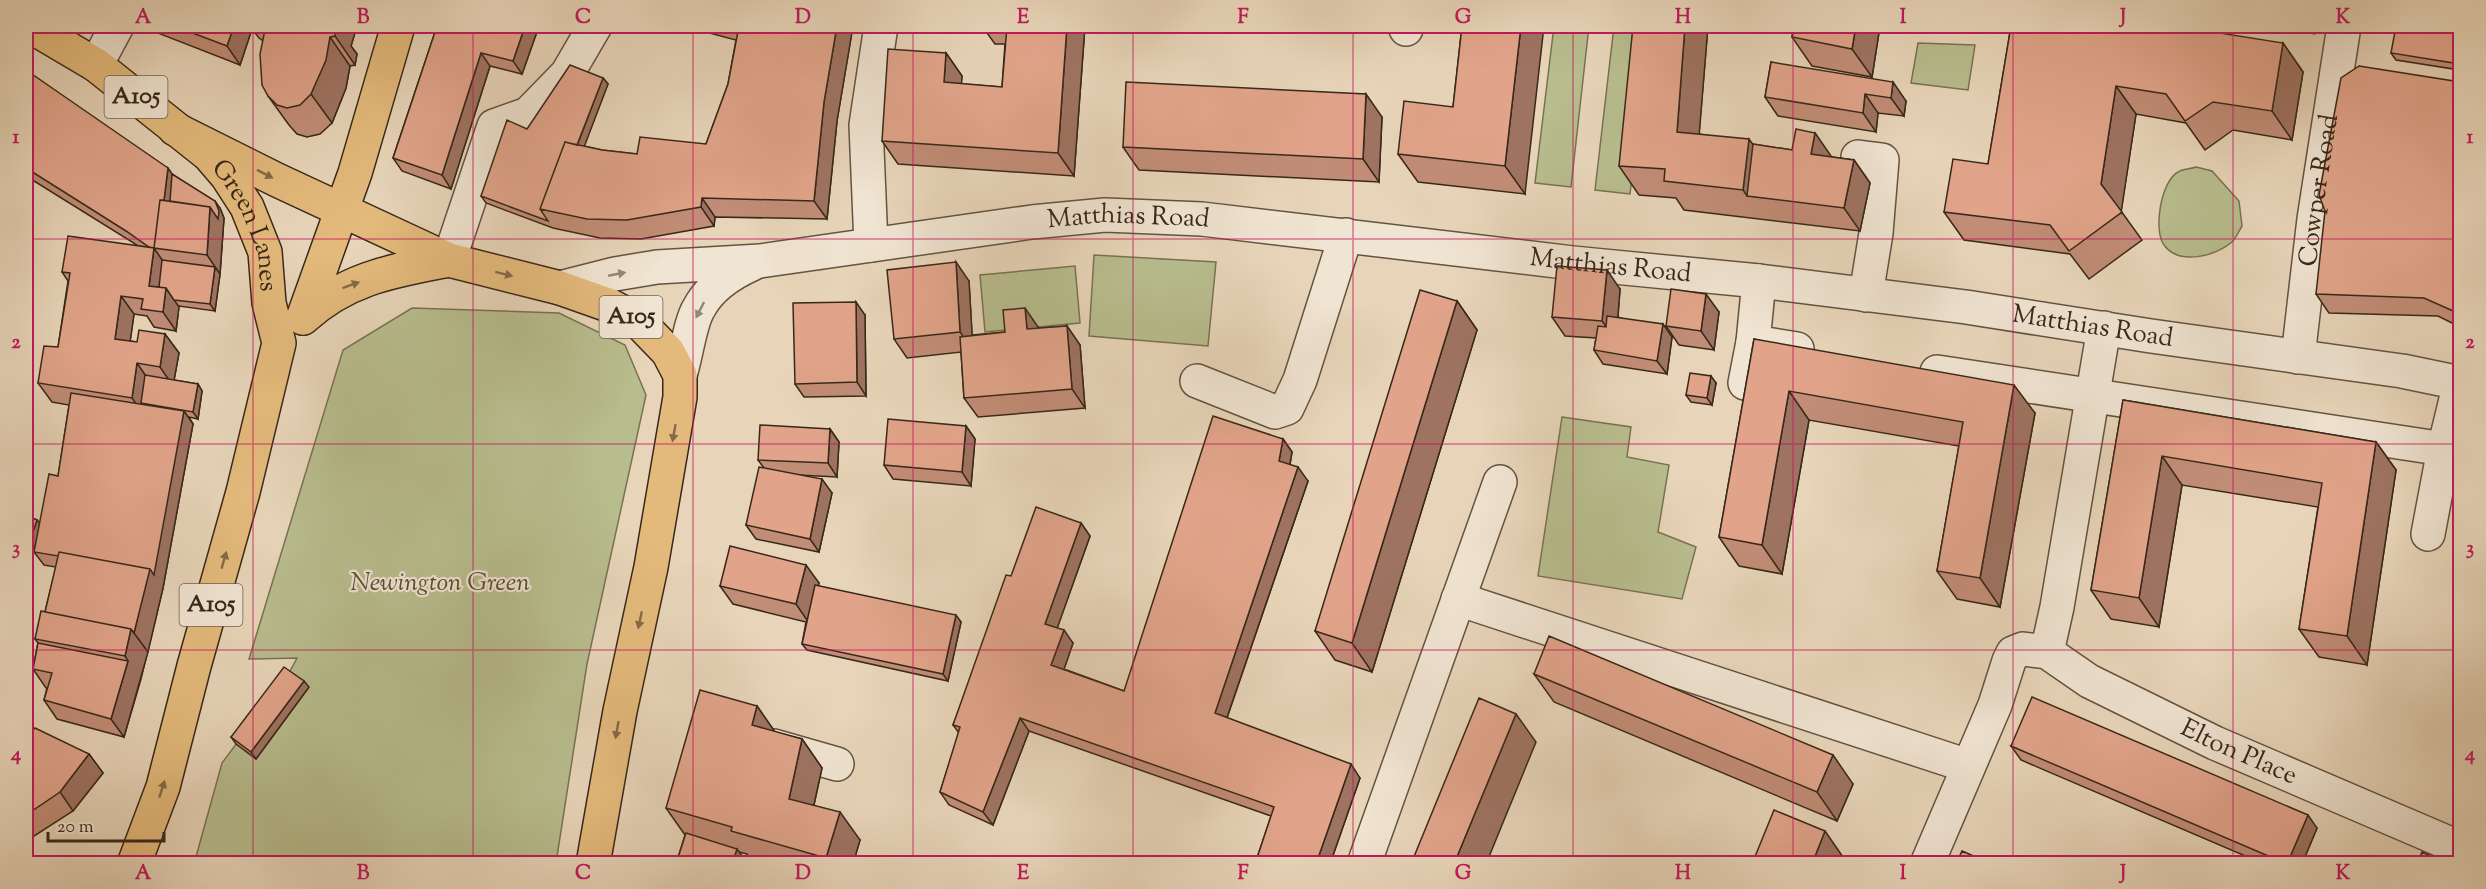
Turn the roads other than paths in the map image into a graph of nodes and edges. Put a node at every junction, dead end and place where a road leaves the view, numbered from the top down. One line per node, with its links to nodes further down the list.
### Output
1 (30, 26): 7 (main road, Green Lanes / A105)
2 (117, 26): 7 (street)
3 (398, 26): 10 (main road)
4 (595, 26): 13 (street)
5 (880, 26): 12 (street)
6 (2344, 26): 23 (street, Cowper Road)
7 (96, 65): 8 (main road, Green Lanes / A105)
8 (175, 129): 10 (main road, Green Lanes / A105, one-way to 10); 21 (main road, Green Lanes / A105)
9 (1858, 157): 17 (street)
10 (342, 210): 13 (main road, A105); 18 (main road)
11 (1346, 235): 12 (street, Matthias Road); 15 (street, Matthias Road); 26 (street)
12 (871, 245): 14 (street, Matthias Road)
13 (449, 260): 16 (main road, A105, one-way to 16); 18 (main road, A105, one-way to 13)
14 (760, 261): 16 (street, Matthias Road, one-way to 14); 25 (street, Matthias Road, one-way to 25)
15 (1758, 281): 17 (street, Matthias Road); 20 (street)
16 (560, 288): 25 (main road, A105)
17 (1866, 295): 19 (street, Matthias Road)
18 (303, 318): 21 (main road, A105)
19 (2104, 328): 23 (street, Matthias Road); 29 (street)
20 (1753, 342): 22 (street); 27 (street)
21 (279, 343): 39 (main road, A105, one-way to 21)
22 (1823, 353)
23 (2298, 357): 28 (street, Matthias Road)
24 (1905, 366): 29 (street)
25 (680, 375): 40 (main road, one-way to 40)
26 (1197, 381)
27 (1745, 383)
28 (2460, 383): 30 (street)
29 (2092, 397): 30 (street); 34 (street)
30 (2444, 449): 32 (street)
31 (1500, 482): 33 (street)
32 (2428, 534)
33 (1458, 599): 37 (street); 41 (street)
34 (2035, 650): 37 (street); 38 (street, Elton Place)
35 (774, 746): 36 (street)
36 (837, 764)
37 (1968, 766): 42 (street)
38 (2460, 848)
39 (134, 864)
40 (593, 864)
41 (1364, 864)
42 (1927, 864)

